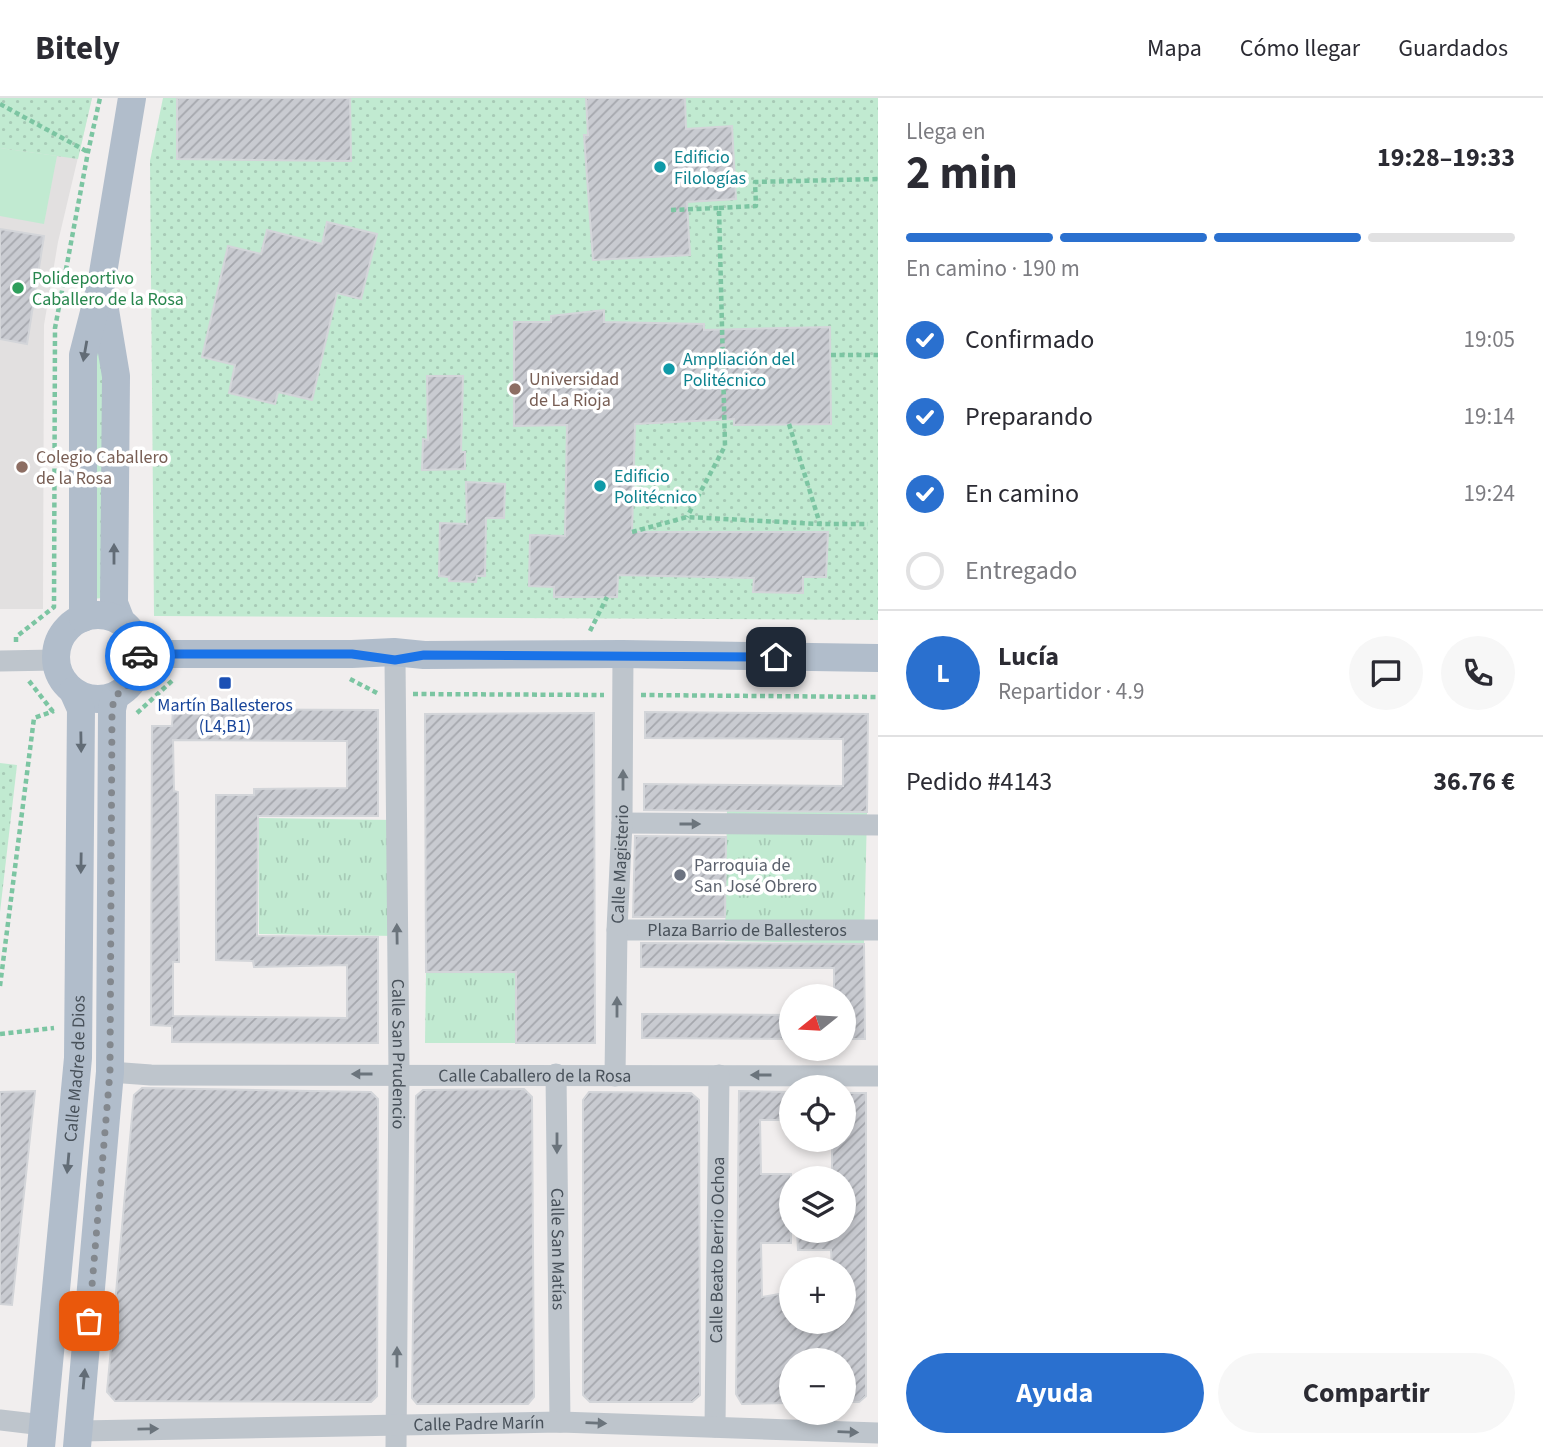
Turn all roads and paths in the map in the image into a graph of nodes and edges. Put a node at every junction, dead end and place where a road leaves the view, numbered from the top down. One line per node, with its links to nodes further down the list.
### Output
1 (132, 98): 7 (main road)
2 (0, 104): 3 (path)
3 (88, 152)
4 (878, 179): 5 (path)
5 (719, 208): 6 (path); 8 (path)
6 (671, 211)
7 (101, 285): 19 (main road, one-way to 19); 20 (main road, one-way to 7)
8 (722, 355): 9 (path, bridge); 12 (path, bridge); 14 (path)
9 (735, 355)
10 (831, 355): 11 (path)
11 (878, 355)
12 (705, 356)
13 (789, 424): 15 (path)
14 (687, 517): 15 (path); 17 (path)
15 (820, 524): 16 (path)
16 (868, 524)
17 (632, 532)
18 (607, 597): 22 (path)
19 (83, 618): 20 (main road); 29 (main road)
20 (121, 621): 21 (main road)
21 (141, 654): 28 (main road); 35 (main road)
22 (579, 654): 23 (main road); 24 (main road)
23 (622, 654): 25 (main road); 32 (street, Calle Magisterio)
24 (424, 655): 26 (main road); 28 (main road)
25 (878, 658)
26 (395, 660): 28 (main road); 34 (street, Calle San Prudencio)
27 (0, 661): 29 (street)
28 (349, 666): 34 (path)
29 (63, 676): 35 (main road); 36 (path); 37 (main road, Calle Madre de Dios)
30 (186, 679): 35 (path)
31 (19, 681): 36 (path)
32 (624, 695): 33 (path); 34 (path); 38 (street, Calle Magisterio, one-way to 32)
33 (878, 697)
34 (394, 702): 46 (street, Calle San Prudencio, one-way to 34)
35 (114, 710): 45 (main road, Calle Madre de Dios)
36 (54, 712): 37 (path); 42 (path)
37 (80, 724): 43 (main road, Calle Madre de Dios, one-way to 43)
38 (622, 824): 39 (street, one-way to 39); 40 (street, Calle Magisterio)
39 (878, 825)
40 (617, 930): 41 (street, Plaza Barrio de Ballesteros); 49 (street, Calle Magisterio, one-way to 40)
41 (878, 930)
42 (0, 986)
43 (79, 1025): 44 (path); 56 (main road, Calle Madre de Dios, one-way to 56)
44 (0, 1034)
45 (110, 1072): 46 (street, Calle Caballero de la Rosa, one-way to 45); 58 (main road, Calle Madre de Dios, one-way to 45)
46 (399, 1074): 47 (street, Calle Caballero de la Rosa); 53 (street, Calle San Prudencio, one-way to 46)
47 (556, 1074): 49 (street, Calle Caballero de la Rosa); 52 (street, Calle San Matías, one-way to 52)
48 (719, 1075): 49 (street, Calle Caballero de la Rosa); 50 (street, Calle Caballero de la Rosa, one-way to 48); 54 (street, Calle Beato Berrio Ochoa)
49 (615, 1076)
50 (878, 1076)
51 (0, 1420): 56 (street)
52 (559, 1422): 53 (street, Calle Padre Marín); 54 (street, Calle Padre Marín, one-way to 54)
53 (397, 1426): 57 (street, Calle Padre Marín); 59 (street, Calle San Prudencio)
54 (715, 1427): 55 (street, Calle Padre Marín, one-way to 55)
55 (878, 1433)
56 (42, 1436)
57 (337, 1437): 58 (street, Calle Padre Marín, one-way to 57)
58 (78, 1439)
59 (396, 1447)

